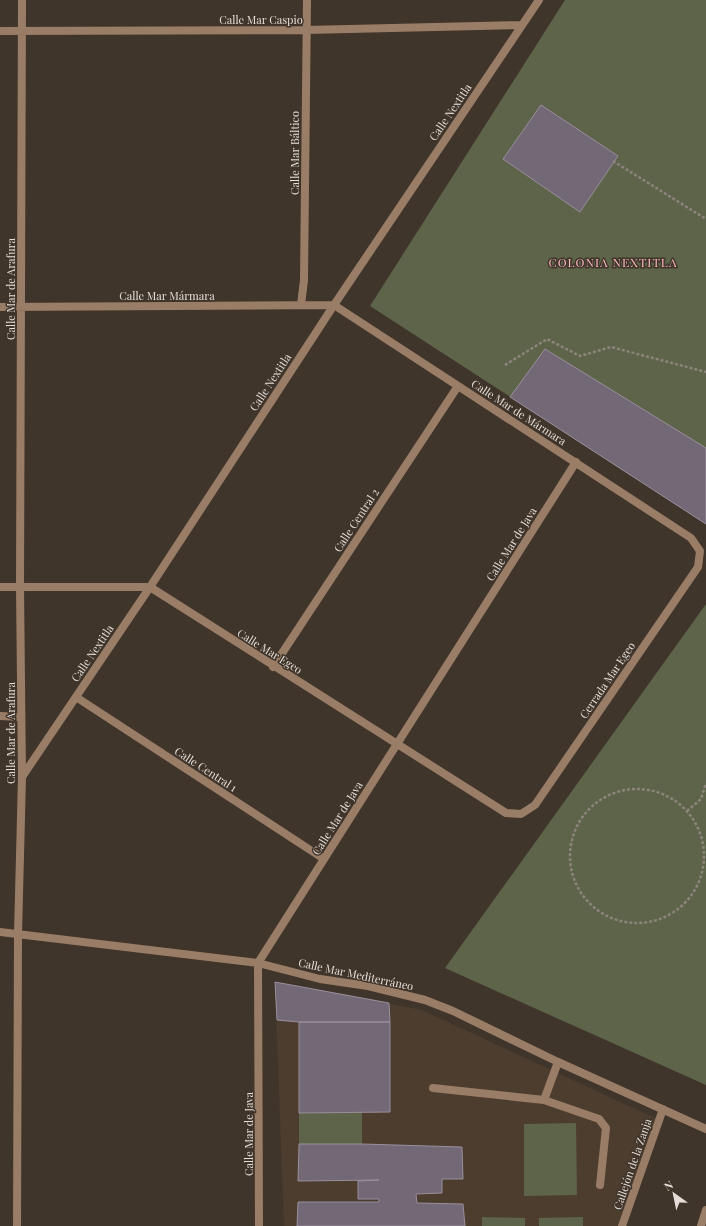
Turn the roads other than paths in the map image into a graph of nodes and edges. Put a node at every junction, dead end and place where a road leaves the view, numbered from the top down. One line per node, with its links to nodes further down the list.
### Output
1 (22, 0): 7 (street, Calle Mar de Arafura)
2 (306, 0): 5 (street, Calle Mar Báltico)
3 (539, 0): 4 (street, Calle Nextitla)
4 (522, 25): 5 (street, Calle Mar Caspio); 9 (street, Calle Nextitla)
5 (306, 30): 7 (street, Calle Mar Caspio); 8 (street, Calle Mar Báltico)
6 (0, 31): 7 (street, Calle Mar Caspio)
7 (23, 32): 11 (street, Calle Mar de Arafura)
8 (300, 305): 9 (street, Calle Mar Mármara); 11 (street, Calle Mar Mármara)
9 (334, 305): 12 (street, Calle Mar de Mármara); 17 (street, Calle Nextitla)
10 (0, 307): 11 (street, Calle Mar Mármara)
11 (21, 307): 16 (street, Calle Mar de Arafura)
12 (458, 386): 13 (street, Calle Mar de Mármara); 18 (street, Calle Central 2)
13 (576, 462): 14 (street, Calle Mar de Mármara); 22 (street, Calle Mar de Java)
14 (691, 538): 24 (street, Cerrada Mar Egeo)
15 (0, 587): 16 (street)
16 (20, 587): 17 (street); 21 (street, Calle Mar de Arafura)
17 (150, 587): 18 (street, Calle Mar Egeo); 19 (street, Calle Nextitla)
18 (273, 667): 22 (street, Calle Mar Egeo)
19 (76, 697): 23 (street, Calle Nextitla); 25 (street, Calle Central 1)
20 (0, 716): 21 (street)
21 (21, 717): 23 (street, Calle Mar de Arafura)
22 (398, 743): 24 (street, Calle Mar Egeo); 25 (street, Calle Mar de Java)
23 (22, 777): 27 (street, Calle Mar de Arafura)
24 (506, 813)
25 (324, 859): 28 (street, Calle Mar de Java)
26 (0, 932): 27 (street, Calle Mar Mediterráneo)
27 (18, 934): 28 (street, Calle Mar Mediterráneo); 36 (street, Calle Mar de Arafura)
28 (258, 963): 29 (street, Calle Mar Mediterráneo); 37 (street, Calle Mar de Java)
29 (558, 1062): 31 (street); 32 (street, Calle Mar Mediterráneo)
30 (433, 1088): 31 (street)
31 (544, 1100): 34 (street)
32 (663, 1109): 33 (street, Calle Mar Mediterráneo); 38 (street, Callejón de la Zanja)
33 (706, 1128)
34 (600, 1185)
35 (706, 1210): 39 (street)
36 (17, 1226)
37 (259, 1226)
38 (622, 1226)
39 (701, 1226)

